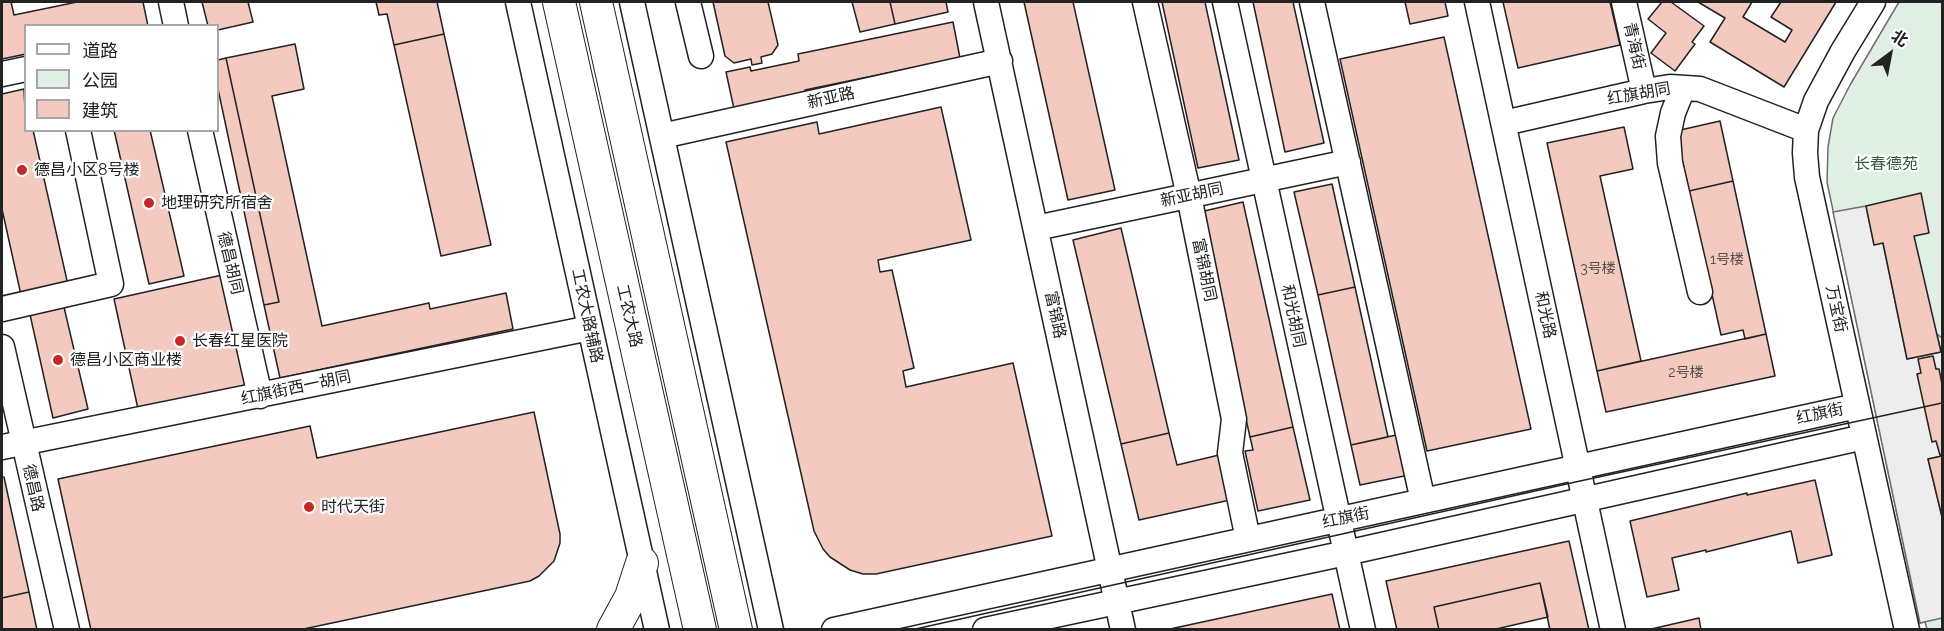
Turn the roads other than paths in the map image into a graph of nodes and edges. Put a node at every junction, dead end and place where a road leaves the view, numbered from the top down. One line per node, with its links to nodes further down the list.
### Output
1 (171, 2): 14 (street)
2 (518, 2): 32 (street, 工农大路辅路)
3 (559, 2): 50 (main road, 工农大路)
4 (596, 2): 51 (main road)
5 (632, 2): 25 (street)
6 (688, 2): 15 (street)
7 (986, 2): 16 (street, 富锦路)
8 (1145, 2): 28 (street, 富锦胡同)
9 (1225, 2): 27 (street, 和光胡同)
10 (1312, 2): 26 (street)
11 (1477, 2): 21 (street, 和光路)
12 (1624, 2): 20 (street, 青海街)
13 (1873, 2): 22 (street, 万宝街)
14 (176, 24)
15 (701, 56)
16 (1000, 60): 25 (street, 新亚路); 29 (street, 富锦路)
17 (24, 69): 18 (street)
18 (2, 74)
19 (1683, 88): 20 (street, 红旗胡同); 22 (street, 红旗胡同); 30 (street)
20 (1644, 91): 21 (street, 红旗胡同)
21 (1504, 123): 38 (street, 和光路)
22 (1806, 130): 35 (street, 万宝街)
23 (78, 132): 31 (street)
24 (200, 132): 34 (street, 德昌胡同)
25 (662, 136): 52 (street)
26 (1348, 162): 27 (street, 新亚胡同); 40 (street)
27 (1263, 180): 28 (street, 新亚胡同); 41 (street, 和光胡同)
28 (1189, 196): 29 (street, 新亚胡同); 42 (street, 富锦胡同)
29 (1036, 228): 45 (street, 富锦路)
30 (1700, 292)
31 (2, 309)
32 (590, 328): 34 (street, 红旗街西一胡同); 44 (street, 工农大路辅路)
33 (2, 347): 37 (street, 德昌路)
34 (260, 396): 37 (street, 红旗街西一胡同)
35 (1857, 406): 36 (street, 万宝街); 38 (street, 红旗街)
36 (1864, 437): 39 (street, 红旗街); 58 (street, 万宝街)
37 (12, 445): 47 (street, 德昌路)
38 (1577, 467): 39 (street, 和光路); 40 (street, 红旗街)
39 (1584, 500): 43 (street, 红旗街); 57 (street, 和光路)
40 (1423, 501): 41 (street, 红旗街)
41 (1339, 519): 42 (street, 红旗街); 43 (street, 和光胡同)
42 (1248, 539): 45 (street, 红旗街)
43 (1346, 552): 46 (street, 红旗街); 56 (street, 和光胡同)
44 (642, 563): 48 (main road); 49 (street, 工农大路辅路)
45 (1110, 569): 46 (street, 富锦路); 53 (street, 红旗街)
46 (1117, 602): 54 (street, 红旗街); 55 (street, 富锦路)
47 (67, 630)
48 (613, 630)
49 (657, 630)
50 (700, 630)
51 (736, 630)
52 (771, 630)
53 (834, 630)
54 (985, 630)
55 (1123, 630)
56 (1363, 630)
57 (1613, 630)
58 (1906, 630)

